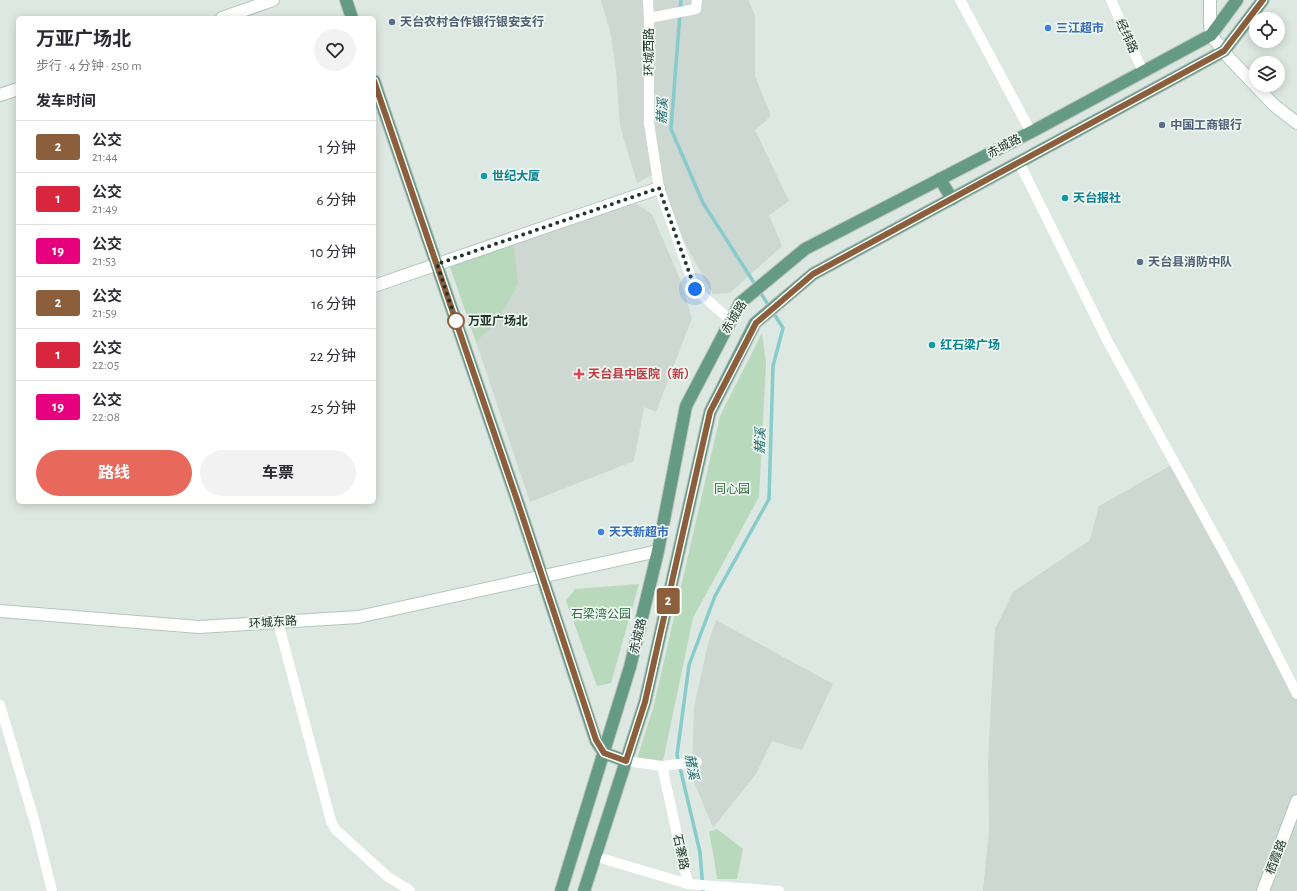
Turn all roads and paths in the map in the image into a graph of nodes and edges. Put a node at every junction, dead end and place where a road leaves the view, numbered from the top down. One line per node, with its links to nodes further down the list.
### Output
1 (273, 0): 10 (main road)
2 (346, 0): 11 (main road)
3 (648, 0): 12 (street, 环城西路)
4 (960, 0): 20 (street)
5 (1112, 0): 15 (street, 经纬路)
6 (1210, 0): 13 (main road)
7 (1237, 0): 13 (main road, 赤城路)
8 (1263, 0): 14 (main road, 赤城路)
9 (697, 5): 12 (street)
10 (228, 16)
11 (351, 16)
12 (649, 18): 23 (street, 环城西路)
13 (1211, 35): 14 (main road); 15 (main road, 赤城路)
14 (1224, 51): 19 (main road); 21 (main road, 赤城路)
15 (1143, 72): 20 (main road, 赤城路)
16 (376, 87): 25 (main road)
17 (16, 90): 18 (main road)
18 (0, 95)
19 (1297, 123)
20 (1031, 132): 22 (main road, 赤城路)
21 (1019, 162): 24 (main road, 赤城路); 32 (street)
22 (940, 179): 24 (main road); 27 (main road, 赤城路)
23 (659, 188): 25 (main road); 27 (street, 环城西路)
24 (952, 199): 35 (main road, 赤城路)
25 (437, 264): 26 (main road); 29 (main road)
26 (376, 285)
27 (730, 320): 28 (main road, 赤城路)
28 (658, 551): 29 (main road, 环城东路); 34 (main road, 赤城路)
29 (542, 575): 31 (main road, 环城东路); 34 (main road)
30 (0, 611): 31 (main road, 环城东路)
31 (278, 622): 42 (street)
32 (1297, 694)
33 (0, 705): 41 (street)
34 (604, 753): 35 (main road); 43 (main road, 赤城路)
35 (626, 761): 37 (street); 44 (main road, 赤城路)
36 (697, 762): 37 (street)
37 (662, 766): 40 (street, 石寨路)
38 (1297, 801): 46 (main road, 栖霞路)
39 (604, 859): 40 (street)
40 (688, 884): 45 (street, 石寨路)
41 (52, 891)
42 (410, 891)
43 (561, 891)
44 (584, 891)
45 (779, 891)
46 (1263, 891)

